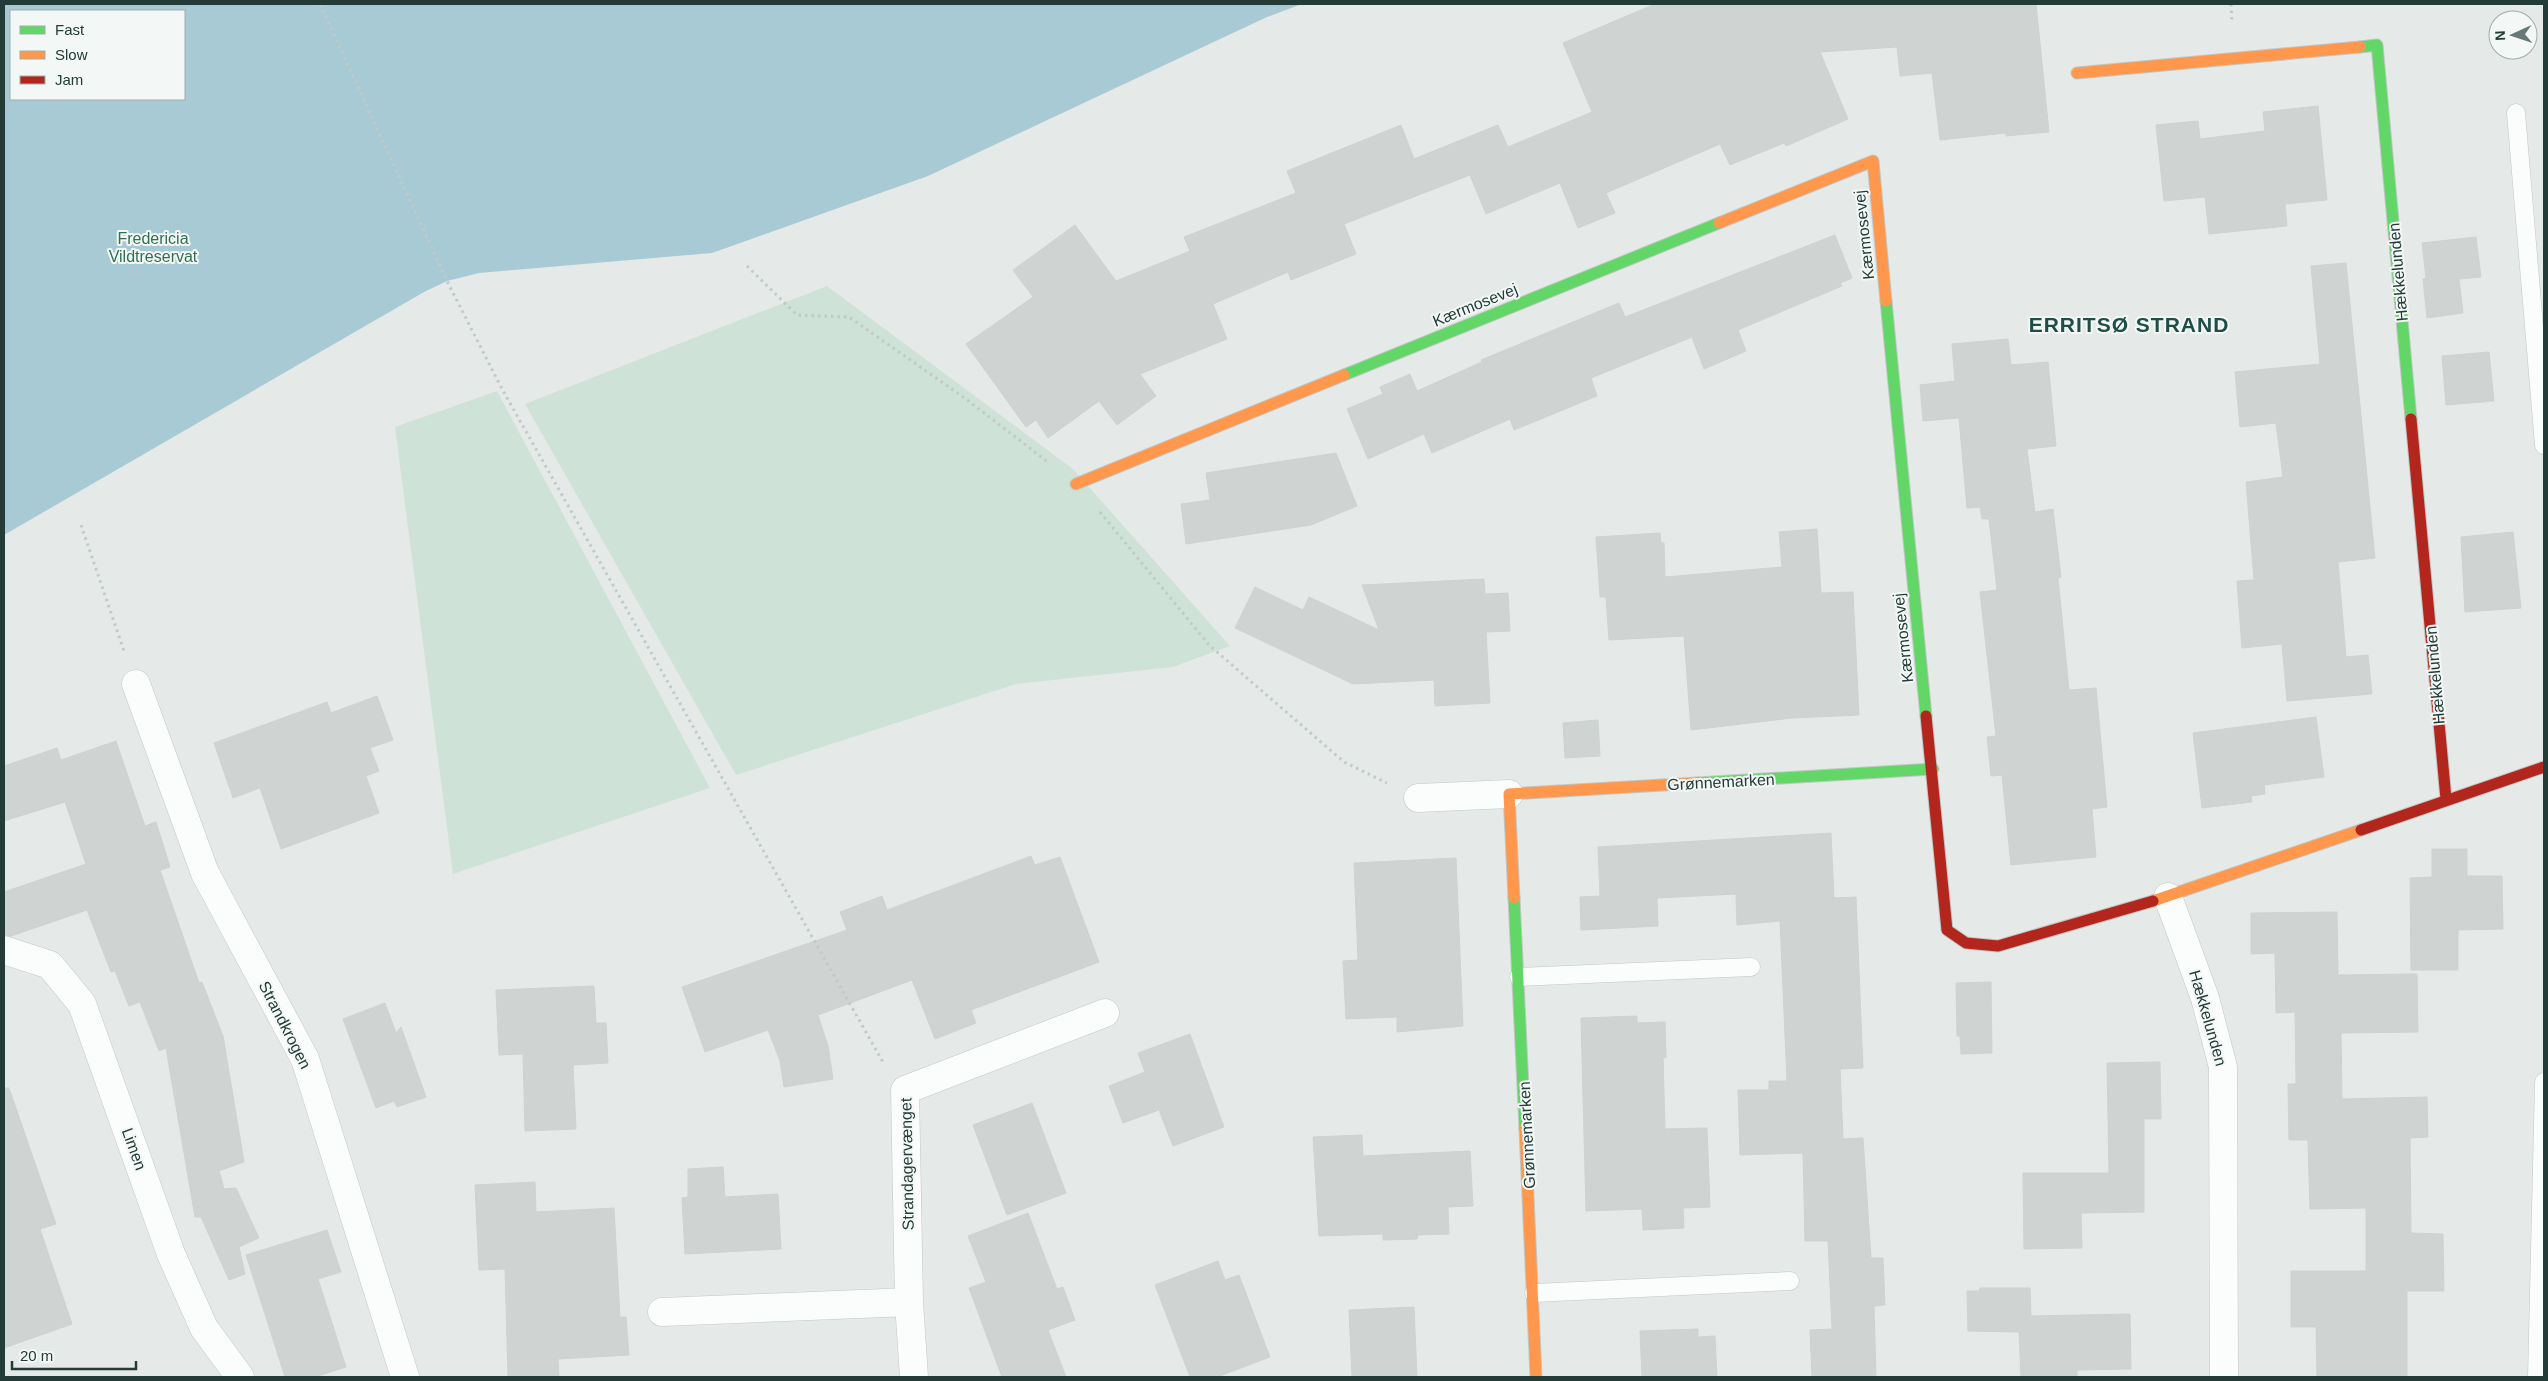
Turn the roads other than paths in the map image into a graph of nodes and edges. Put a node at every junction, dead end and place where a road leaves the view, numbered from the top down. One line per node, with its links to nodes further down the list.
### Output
1 (2077, 73): 10 (street, Hækkelunden)
2 (2516, 113): 3 (lane)
3 (2544, 445)
4 (1076, 484): 7 (street, Kærmosevej)
5 (136, 684): 22 (street, Strandkrogen)
6 (2544, 766): 10 (street)
7 (1933, 769): 8 (street, Grønnemarken); 11 (street, Kærmosevej)
8 (1509, 794): 9 (street, Grønnemarken); 14 (street, Grønnemarken)
9 (1418, 798)
10 (2446, 799): 11 (street)
11 (2168, 897): 25 (street, Hækkelunden)
12 (4, 950): 21 (street, Limen)
13 (1751, 967): 14 (lane)
14 (1519, 977): 18 (street, Grønnemarken)
15 (1105, 1013): 19 (street, Strandagervænget)
16 (2544, 1082): 26 (lane)
17 (1790, 1281): 18 (lane)
18 (1534, 1293): 24 (street, Grønnemarken)
19 (909, 1302): 20 (street); 23 (street, Strandagervænget)
20 (662, 1312)
21 (240, 1377)
22 (405, 1377)
23 (914, 1377)
24 (1536, 1377)
25 (2224, 1377)
26 (2537, 1377)

